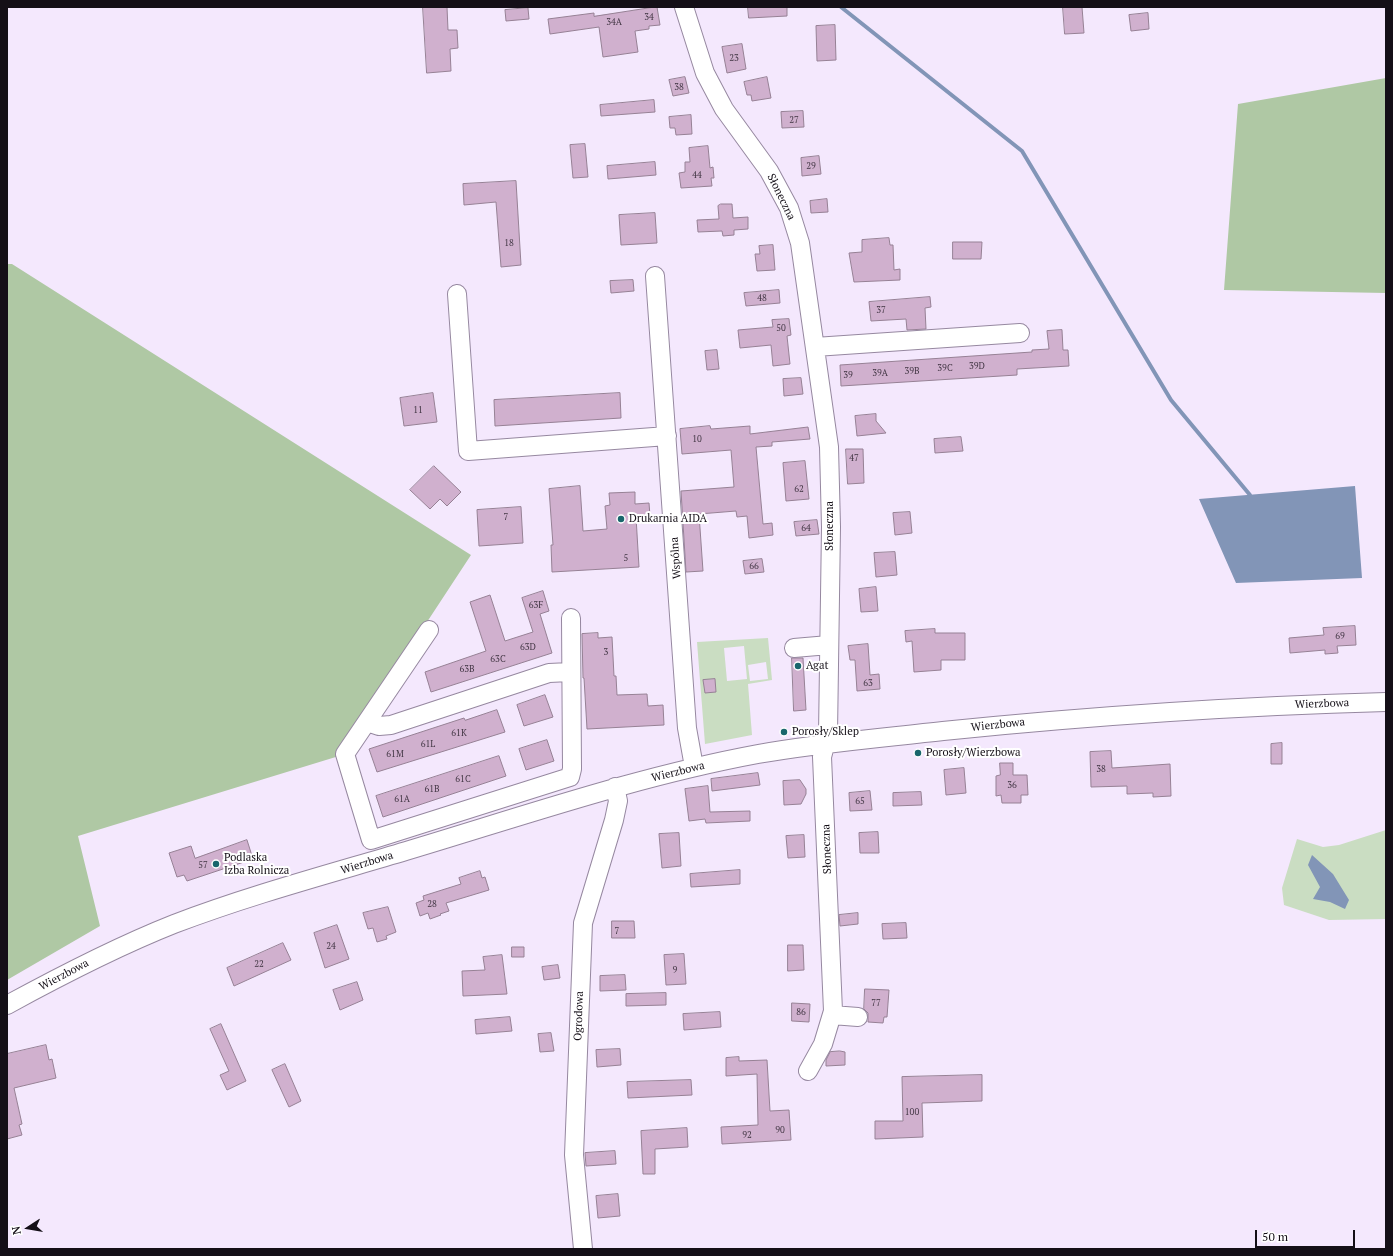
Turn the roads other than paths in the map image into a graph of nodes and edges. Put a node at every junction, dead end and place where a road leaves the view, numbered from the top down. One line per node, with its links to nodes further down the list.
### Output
1 (684, 7): 5 (street, Słoneczna)
2 (655, 276): 6 (street, Wspólna)
3 (457, 294): 6 (street)
4 (1020, 333): 5 (street)
5 (815, 347): 9 (street, Słoneczna)
6 (668, 436): 15 (street, Wspólna)
7 (571, 618): 11 (street)
8 (428, 630): 13 (street)
9 (829, 645): 10 (street); 14 (street, Słoneczna)
10 (794, 648)
11 (570, 672): 13 (street); 16 (street)
12 (1386, 702): 14 (street, Wierzbowa)
13 (366, 722): 19 (street)
14 (825, 744): 15 (street, Wierzbowa); 22 (street, Słoneczna)
15 (694, 767): 17 (street, Wierzbowa)
16 (570, 777): 18 (street); 19 (street)
17 (615, 787): 18 (street, Wierzbowa); 25 (street, Ogrodowa)
18 (576, 799): 20 (street, Wierzbowa)
19 (372, 840): 20 (street)
20 (377, 860): 21 (street, Wierzbowa)
21 (7, 1005)
22 (832, 1015): 23 (street); 24 (street, Słoneczna)
23 (858, 1017)
24 (808, 1071)
25 (583, 1249)

